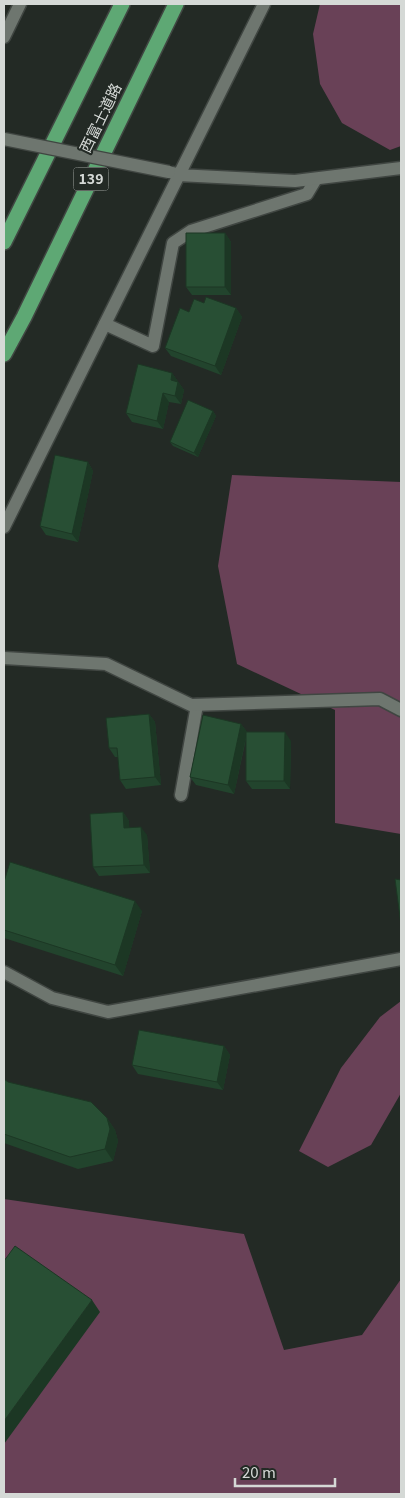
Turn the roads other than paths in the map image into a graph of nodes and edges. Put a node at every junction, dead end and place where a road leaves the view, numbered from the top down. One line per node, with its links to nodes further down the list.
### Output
1 (20, 4): 5 (street)
2 (122, 4): 10 (highway)
3 (176, 4): 12 (highway, 西富士道路 / 139)
4 (264, 4): 8 (street)
5 (4, 37)
6 (4, 139): 8 (street, bridge)
7 (401, 168): 9 (street)
8 (174, 174): 9 (street); 11 (street)
9 (316, 179): 11 (street)
10 (4, 242)
11 (105, 324): 13 (street)
12 (4, 354)
13 (4, 527)
14 (4, 658): 15 (street)
15 (197, 704): 16 (street); 17 (street)
16 (401, 710)
17 (181, 795)
18 (401, 959): 19 (street)
19 (4, 972)

